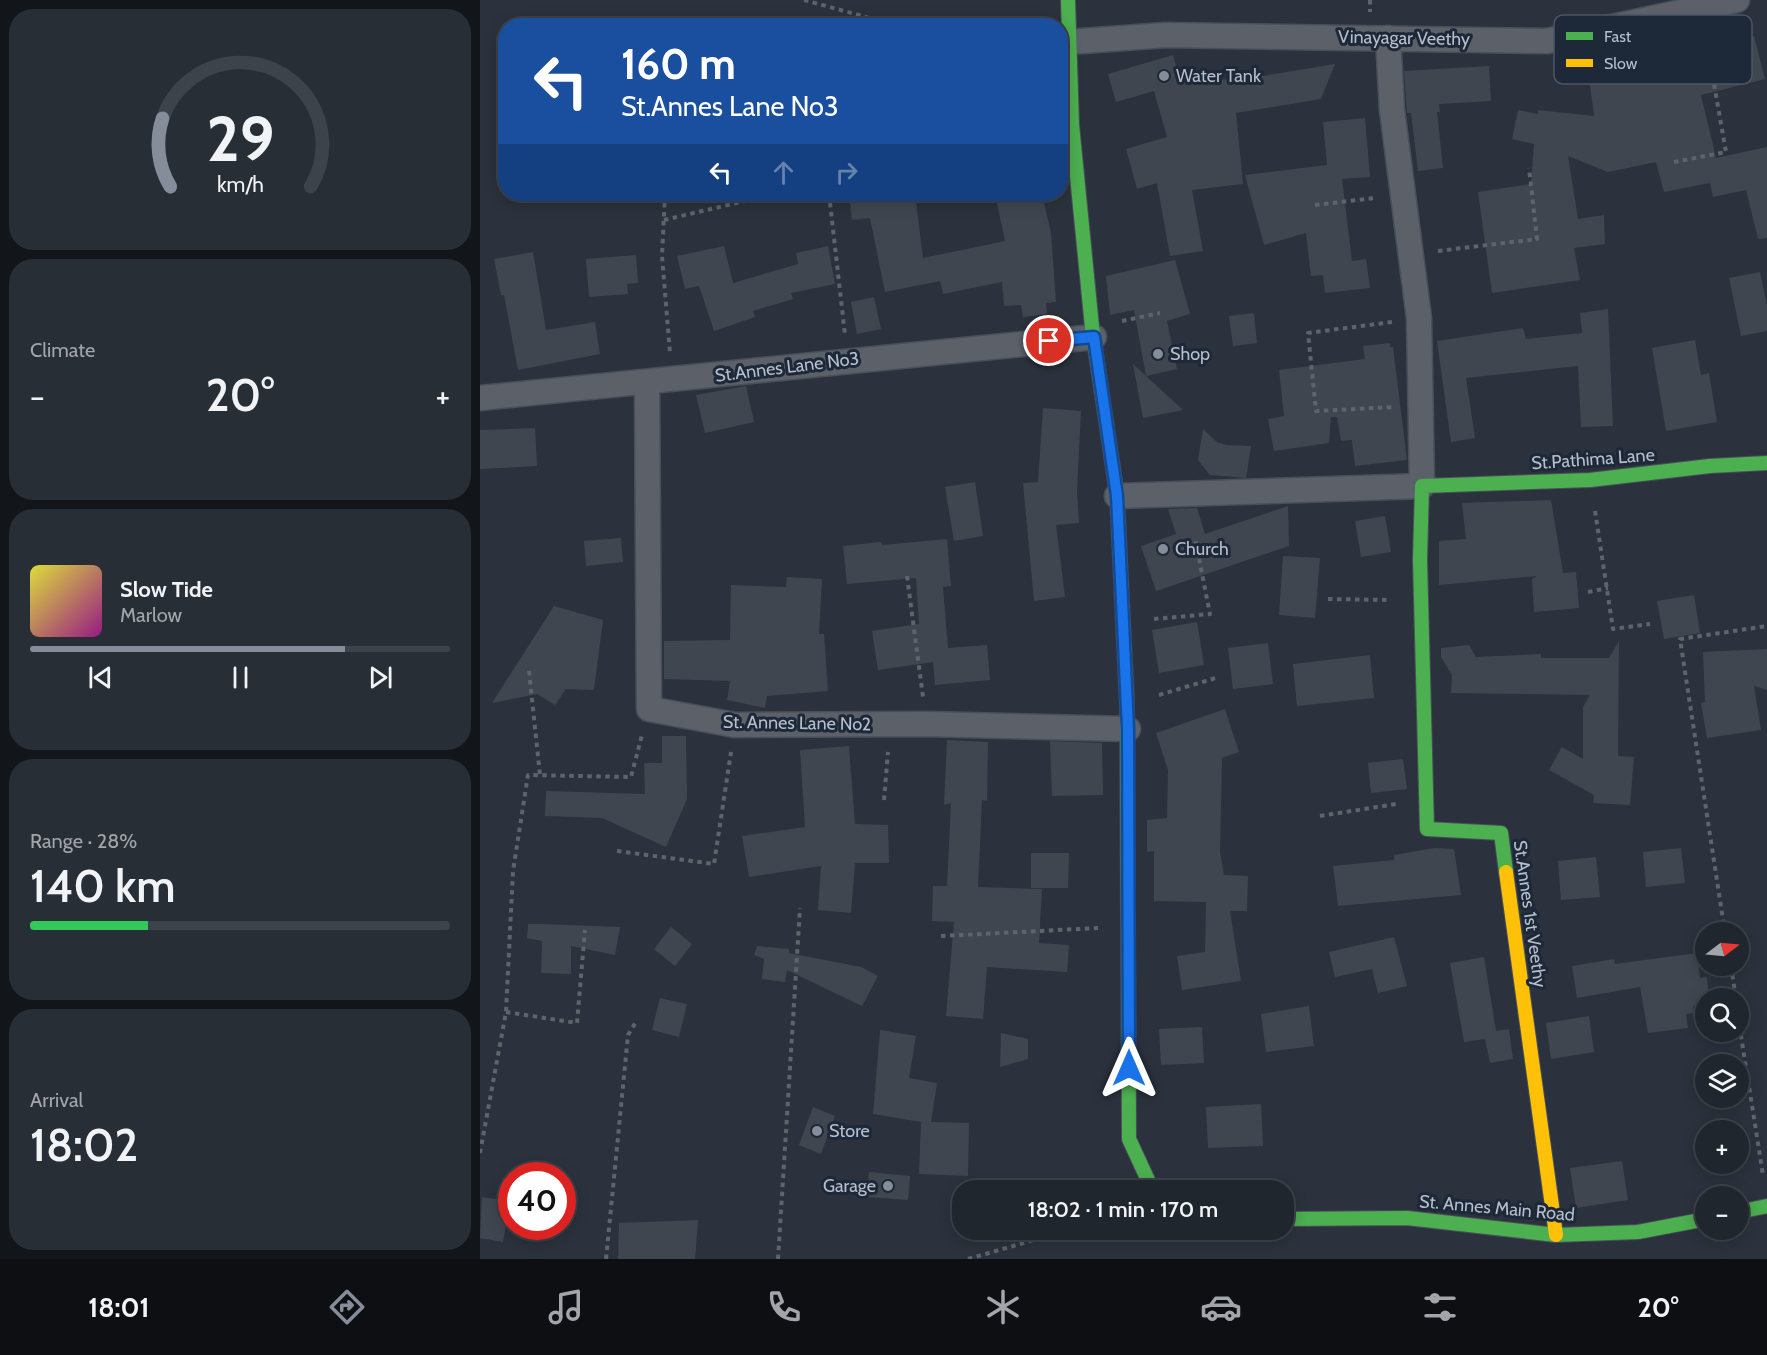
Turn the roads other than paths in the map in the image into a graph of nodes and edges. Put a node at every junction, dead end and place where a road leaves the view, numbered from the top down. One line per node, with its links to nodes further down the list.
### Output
1 (1068, 0): 7 (street)
2 (1737, 0): 3 (street, Vinayagar Veethy)
3 (1654, 8): 4 (street, Vinayagar Veethy)
4 (1631, 15)
5 (1388, 38): 6 (street, Vinayagar Veethy); 7 (street, Vinayagar Veethy); 12 (street)
6 (1554, 38)
7 (1068, 42): 8 (street)
8 (1094, 337): 9 (street, St.Annes Lane No3); 13 (street)
9 (647, 384): 10 (street, St.Annes Lane No3); 14 (street, St. Annes Lane No2)
10 (480, 399)
11 (1767, 463): 12 (street, St.Pathima Lane)
12 (1422, 486): 13 (street); 20 (street, St.Annes 1st Veethy)
13 (1117, 496): 14 (street)
14 (1128, 729): 15 (street)
15 (1148, 1180)
16 (1767, 1206): 17 (street)
17 (1749, 1210)
18 (1294, 1219): 20 (street, St. Annes Main Road)
19 (1695, 1221): 20 (street, St. Annes Main Road)
20 (1556, 1235)

